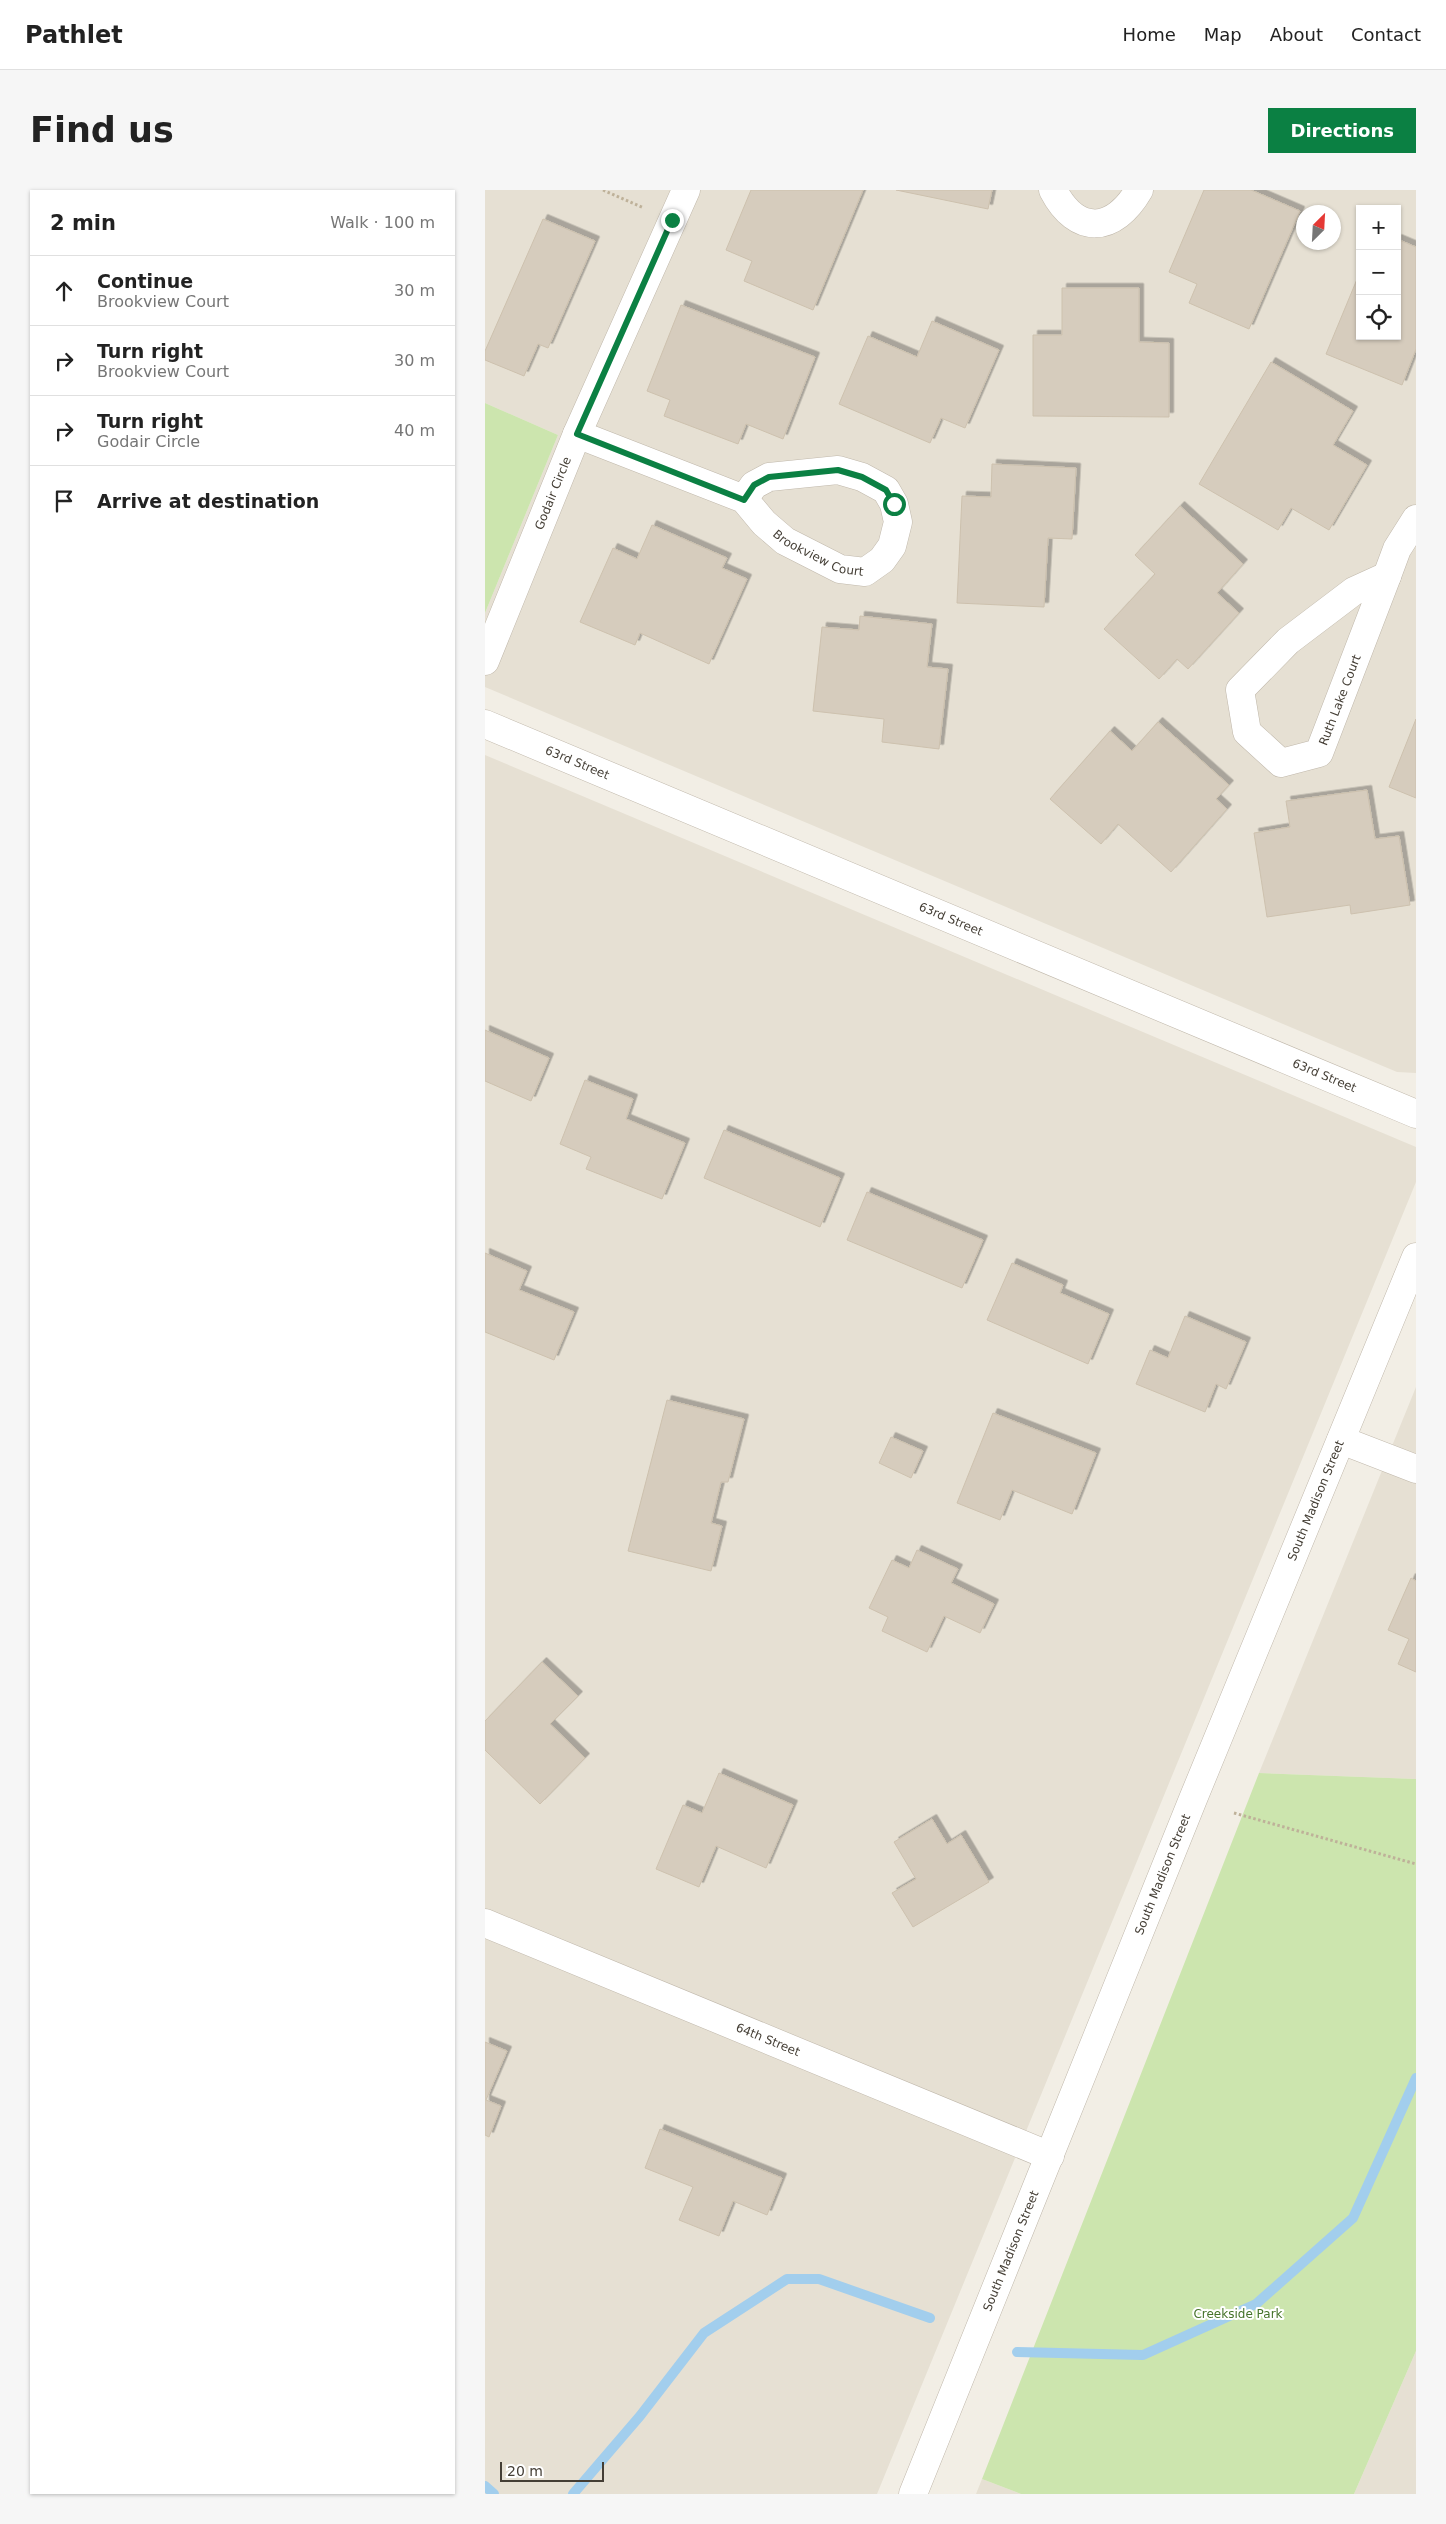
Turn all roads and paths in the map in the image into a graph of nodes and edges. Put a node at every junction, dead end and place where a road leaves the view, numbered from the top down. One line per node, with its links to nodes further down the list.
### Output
1 (603, 190): 5 (path)
2 (686, 190): 5 (street, Godair Circle)
3 (1053, 190): 4 (street)
4 (1139, 190)
5 (672, 220): 6 (street, Godair Circle)
6 (577, 434): 7 (street, Brookview Court); 10 (street, Godair Circle)
7 (744, 500): 7 (street, Brookview Court)
8 (1416, 519): 9 (street, Ruth Lake Court)
9 (1387, 576): 9 (street, Ruth Lake Court)
10 (485, 661)
11 (485, 724): 12 (street, 63rd Street)
12 (1416, 1114)
13 (1416, 1257): 14 (street, South Madison Street)
14 (1341, 1440): 15 (street); 19 (street, South Madison Street)
15 (1416, 1469)
16 (1234, 1813): 17 (path)
17 (1416, 1864)
18 (485, 1924): 19 (street, 64th Street)
19 (1051, 2156): 20 (street, South Madison Street)
20 (913, 2494)

